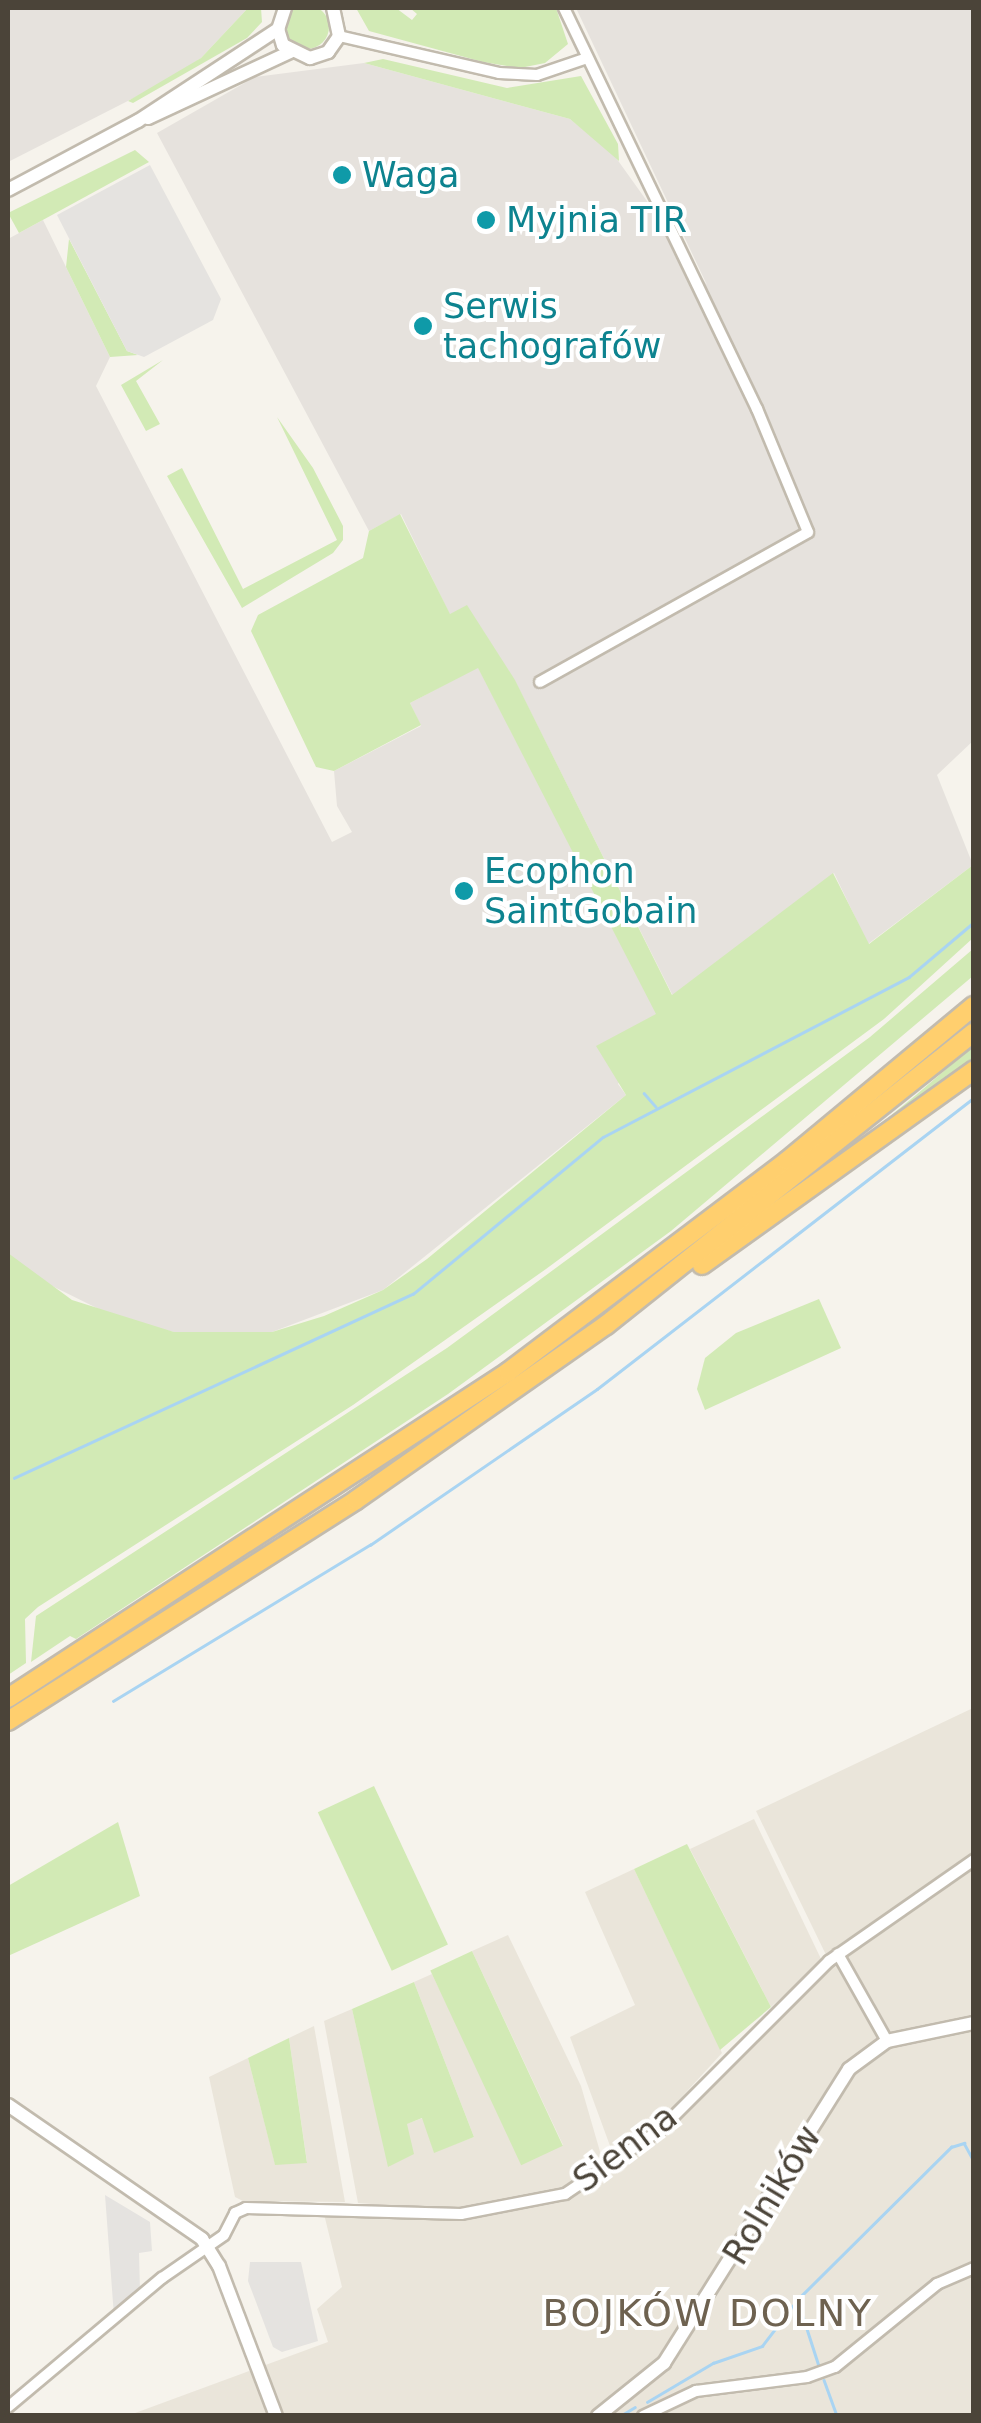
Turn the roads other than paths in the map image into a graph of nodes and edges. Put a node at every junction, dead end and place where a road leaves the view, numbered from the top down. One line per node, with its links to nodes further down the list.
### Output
1 (285, 8): 4 (street)
2 (333, 8): 5 (street)
3 (564, 8): 7 (street)
4 (278, 29): 6 (street); 8 (street)
5 (340, 36): 6 (street); 7 (street)
6 (290, 52): 8 (street)
7 (587, 58): 10 (street)
8 (138, 121): 9 (street)
9 (8, 190)
10 (540, 682)
11 (974, 1006): 15 (highway)
12 (974, 1032): 14 (highway)
13 (974, 1070): 14 (highway)
14 (652, 1290): 16 (highway)
15 (8, 1698)
16 (8, 1722)
17 (974, 1860): 18 (street, Sienna)
18 (834, 1958): 20 (street); 22 (street, Sienna)
19 (974, 2023): 20 (street, Rolników)
20 (887, 2041): 26 (street, Rolników)
21 (8, 2105): 22 (street)
22 (209, 2248): 24 (street); 25 (street)
23 (974, 2268): 27 (street)
24 (8, 2407)
25 (276, 2416)
26 (598, 2416)
27 (642, 2416)

